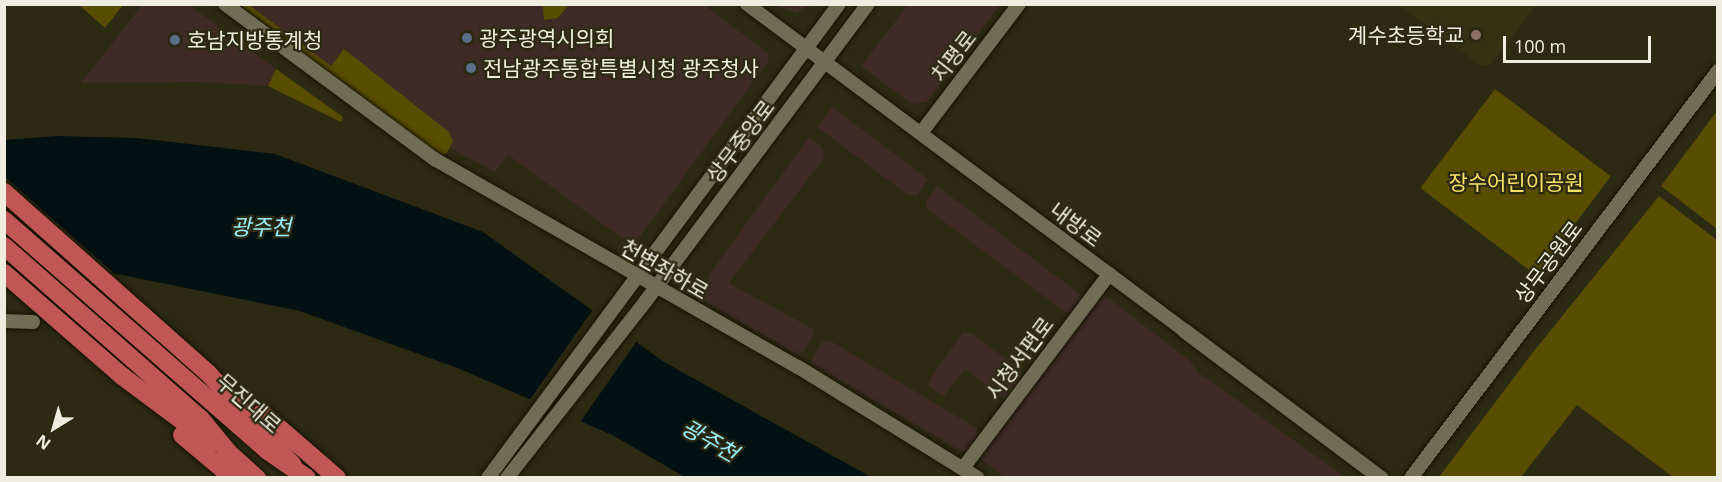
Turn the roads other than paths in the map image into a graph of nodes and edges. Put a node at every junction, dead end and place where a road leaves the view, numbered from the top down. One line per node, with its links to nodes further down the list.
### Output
1 (225, 4): 15 (street, 천변좌하로)
2 (747, 4): 6 (street, 내방로)
3 (839, 4): 6 (street, 상무중앙로)
4 (868, 4): 7 (street, 상무중앙로)
5 (1018, 4): 9 (street, 치평로)
6 (807, 49): 7 (street, 내방로); 15 (street, 상무중앙로)
7 (826, 64): 9 (street, 내방로); 16 (street, 상무중앙로)
8 (1718, 71): 32 (street, 상무공원로)
9 (921, 133): 14 (street, 내방로)
10 (4, 192): 20 (highway)
11 (4, 220): 24 (highway, 무진대로)
12 (4, 246): 22 (highway, 무진대로)
13 (4, 273): 21 (highway)
14 (1109, 274): 19 (street, 내방로); 23 (street, 시청서편로)
15 (640, 277): 16 (street, 천변좌하로); 28 (street, 상무중앙로)
16 (656, 287): 23 (street, 천변좌하로); 29 (street, 상무중앙로)
17 (4, 321): 18 (street)
18 (33, 322)
19 (1185, 331): 31 (main road, 내방로)
20 (208, 373): 24 (highway); 27 (highway)
21 (122, 376): 22 (highway); 25 (highway)
22 (229, 453): 26 (highway, 무진대로)
23 (963, 468): 30 (street, 천변좌하로)
24 (300, 471)
25 (233, 477)
26 (257, 477)
27 (337, 477)
28 (488, 477)
29 (507, 477)
30 (978, 477)
31 (1381, 477)
32 (1411, 477)

